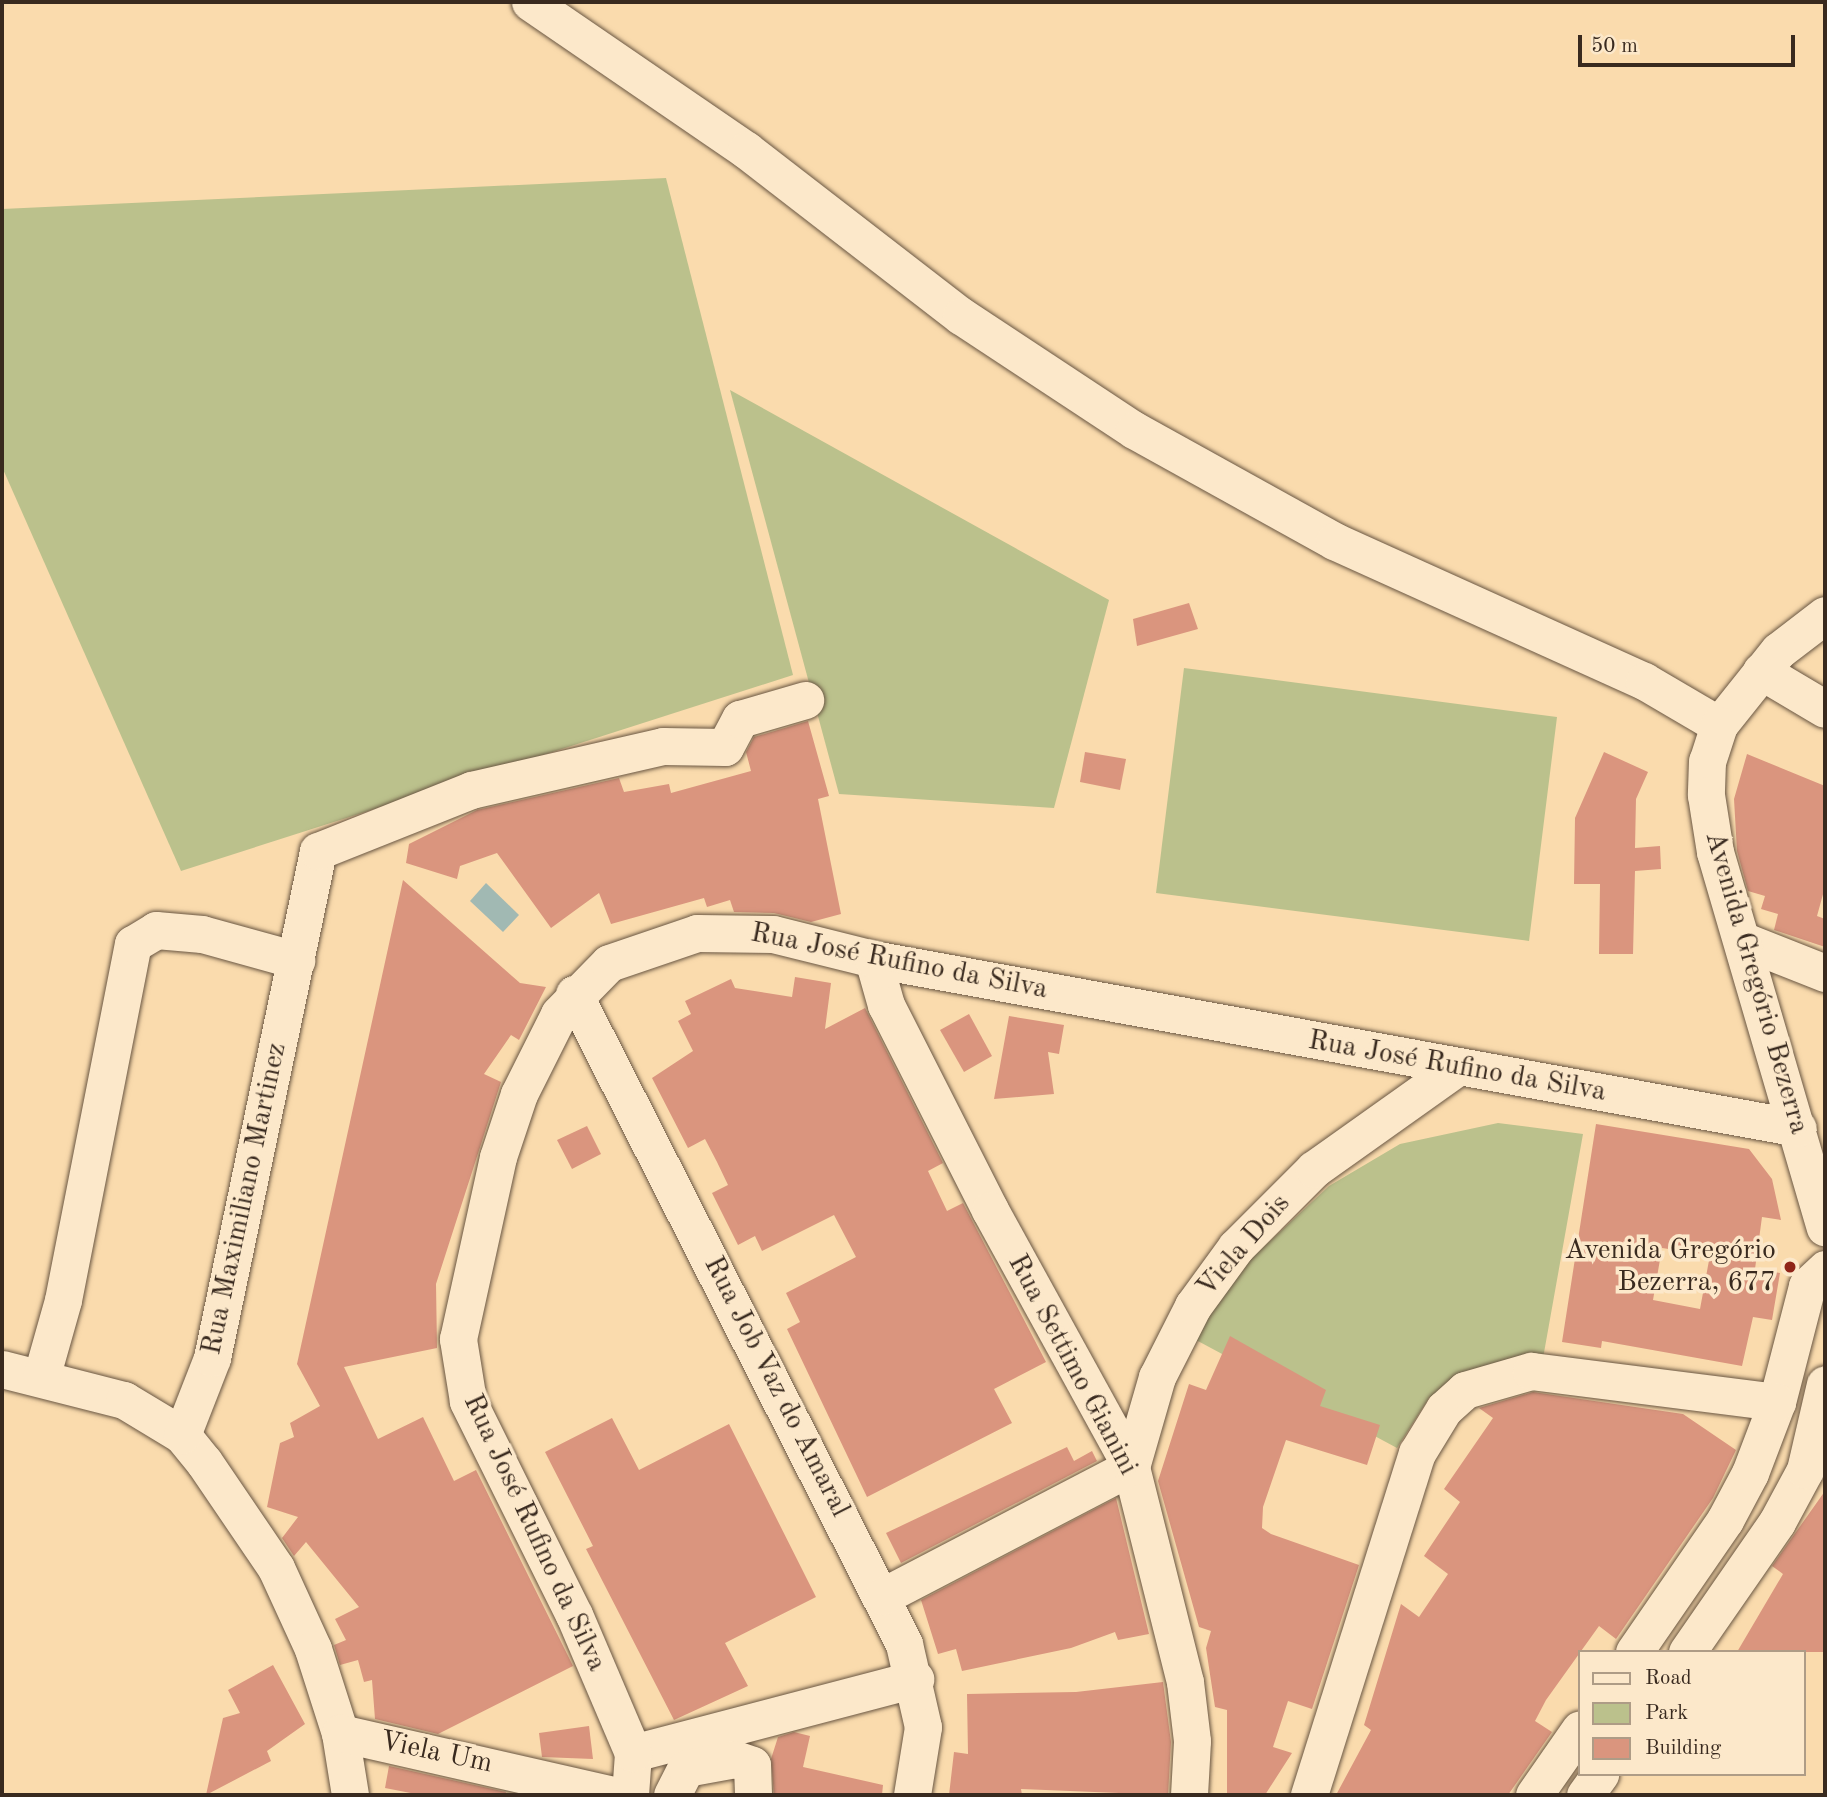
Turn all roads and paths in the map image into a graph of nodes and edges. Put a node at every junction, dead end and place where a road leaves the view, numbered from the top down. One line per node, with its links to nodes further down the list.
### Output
1 (530, 2): 6 (street)
2 (1825, 615): 3 (street, Avenida Gregório Bezerra)
3 (1761, 671): 5 (street); 6 (street, Avenida Gregório Bezerra)
4 (805, 701): 9 (street, Rua Maximiliano Martinez)
5 (1825, 709)
6 (1718, 725): 7 (street, Avenida Gregório Bezerra)
7 (1744, 941): 10 (street); 13 (street, Avenida Gregório Bezerra)
8 (873, 959): 11 (street, Rua José Rufino da Silva); 12 (street, Rua José Rufino da Silva); 21 (street, Rua Settimo Gianini)
9 (296, 960): 17 (street); 20 (street, Rua Maximiliano Martinez)
10 (1825, 973)
11 (574, 994): 22 (street, Rua Job Vaz do Amaral); 28 (street, Rua José Rufino da Silva)
12 (1456, 1068): 13 (street, Rua José Rufino da Silva); 21 (street, Viela Dois)
13 (1798, 1128): 14 (street, Avenida Gregório Bezerra)
14 (1825, 1227)
15 (1825, 1269): 19 (street)
16 (2, 1369): 17 (street)
17 (41, 1378): 20 (street)
18 (1825, 1384): 24 (street)
19 (1777, 1402): 23 (street); 37 (street)
20 (182, 1435): 27 (street)
21 (1131, 1467): 22 (street); 36 (street, Rua Settimo Gianini)
22 (883, 1596): 25 (street, Rua Job Vaz do Amaral)
23 (1635, 1650)
24 (1687, 1650)
25 (915, 1679): 28 (street); 35 (street, Rua Job Vaz do Amaral)
26 (1578, 1732): 38 (street)
27 (340, 1733): 30 (street); 31 (street, Viela Um)
28 (633, 1753): 32 (street, Rua José Rufino da Silva)
29 (1599, 1776): 39 (street)
30 (350, 1795)
31 (614, 1795)
32 (630, 1795)
33 (672, 1795): 34 (street)
34 (752, 1795)
35 (912, 1795)
36 (1189, 1795)
37 (1309, 1795)
38 (1534, 1795)
39 (1585, 1795)

